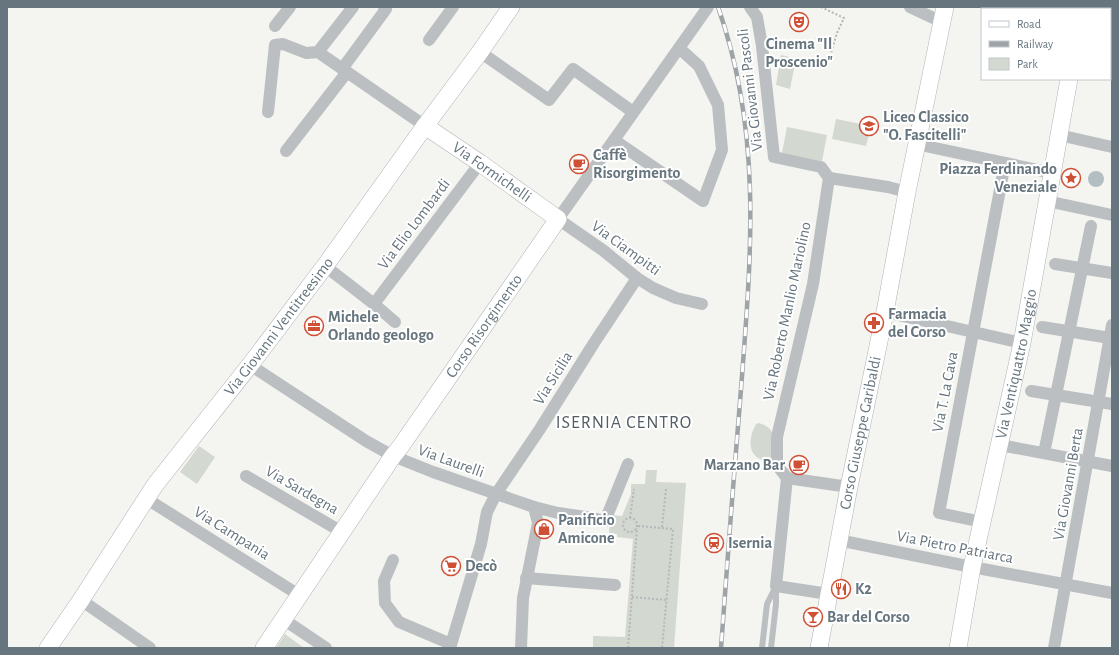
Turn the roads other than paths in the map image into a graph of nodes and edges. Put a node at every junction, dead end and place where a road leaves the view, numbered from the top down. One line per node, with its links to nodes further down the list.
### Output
1 (290, 7): 10 (street)
2 (353, 7): 13 (street)
3 (384, 7): 15 (street)
4 (453, 7): 11 (street)
5 (511, 7): 14 (street, Via Giovanni Ventitreesimo)
6 (708, 7): 12 (street, Corso Risorgimento)
7 (750, 7): 28 (street, Via Giovanni Pascoli)
8 (910, 7): 9 (street)
9 (944, 14): 22 (street, Corso Giuseppe Garibaldi)
10 (275, 26)
11 (429, 40)
12 (679, 48): 18 (street, Corso Risorgimento); 21 (street)
13 (318, 52): 15 (street); 17 (street)
14 (480, 52): 18 (street); 19 (street, Via Giovanni Ventitreesimo)
15 (344, 70): 19 (street); 24 (street)
16 (1069, 80): 20 (street, Via Ventiquattro Maggio)
17 (268, 112)
18 (633, 112): 21 (street, Corso Risorgimento)
19 (425, 126): 25 (street, Via Formichelli); 35 (street, Via Giovanni Ventitreesimo)
20 (1059, 135): 23 (street); 27 (street, Via Ventiquattro Maggio)
21 (614, 140): 32 (street, Corso Risorgimento)
22 (916, 144): 26 (street); 29 (street, Corso Giuseppe Garibaldi)
23 (1112, 147)
24 (286, 151)
25 (480, 163): 32 (street, Via Formichelli); 39 (street, Via Elio Lombardi)
26 (1005, 163): 27 (street); 46 (street, Via T. La Cava)
27 (1052, 173): 30 (street, Via Ventiquattro Maggio)
28 (829, 178): 29 (street); 61 (street, Via Roberto Manlio Mariolino)
29 (907, 192): 41 (street, Corso Giuseppe Garibaldi)
30 (1047, 201): 31 (street); 48 (street, Via Ventiquattro Maggio)
31 (1112, 215)
32 (558, 219): 38 (street, Via Ciampitti); 56 (street, Corso Risorgimento)
33 (1091, 226): 36 (street)
34 (1055, 264): 36 (street)
35 (325, 266): 39 (street); 49 (street, Via Giovanni Ventitreesimo)
36 (1083, 268): 37 (street); 45 (street)
37 (1112, 273)
38 (637, 278): 40 (street, Via Ciampitti); 63 (street, Via Sicilia)
39 (374, 304): 42 (street)
40 (702, 304)
41 (885, 312): 46 (street); 62 (street, Corso Giuseppe Garibaldi)
42 (395, 322)
43 (1112, 325): 47 (street, Via Giovanni Berta)
44 (1042, 327): 45 (street)
45 (1070, 331): 47 (street); 51 (street)
46 (973, 332): 48 (street); 66 (street, Via T. La Cava)
47 (1110, 338): 52 (street, Via Giovanni Berta)
48 (1022, 343): 54 (street, Via Ventiquattro Maggio)
49 (250, 366): 56 (street, Via Laurelli); 64 (street, Via Giovanni Ventitreesimo)
50 (1031, 392): 51 (street)
51 (1056, 396): 52 (street); 55 (street)
52 (1098, 402): 53 (street); 57 (street, Via Giovanni Berta)
53 (1112, 404)
54 (1000, 445): 55 (street); 66 (street, Via Ventiquattro Maggio)
55 (1044, 453): 57 (street)
56 (393, 456): 63 (street, Via Laurelli); 67 (street, Corso Risorgimento)
57 (1088, 462): 59 (street); 73 (street, Via Giovanni Berta)
58 (628, 464): 65 (street, Via Laurelli)
59 (1112, 466)
60 (246, 476): 67 (street, Via Sardegna)
61 (787, 478): 62 (street); 74 (street)
62 (849, 486): 68 (street, Corso Giuseppe Garibaldi)
63 (496, 494): 65 (street, Via Laurelli); 80 (street, Via Sicilia)
64 (147, 499): 76 (street, Via Campania); 78 (street, Via Giovanni Ventitreesimo)
65 (534, 507): 71 (street)
66 (982, 522): 70 (street, Via Ventiquattro Maggio)
67 (342, 532): 76 (street, Corso Risorgimento)
68 (838, 540): 70 (street, Via Pietro Patriarca); 77 (street, Corso Giuseppe Garibaldi)
69 (393, 560): 80 (street)
70 (972, 567): 73 (street, Via Pietro Patriarca); 89 (street, Via Ventiquattro Maggio)
71 (526, 578): 72 (street); 85 (street)
72 (615, 585)
73 (1066, 585): 75 (street, Via Pietro Patriarca); 90 (street, Via Giovanni Berta)
74 (776, 586): 77 (street); 86 (lane); 87 (lane)
75 (1112, 593)
76 (299, 595): 79 (street, Corso Risorgimento)
77 (828, 597): 88 (street, Corso Giuseppe Garibaldi)
78 (80, 600): 81 (street, Via Giovanni Ventitreesimo); 82 (street)
79 (283, 619): 83 (street, Corso Risorgimento); 84 (street)
80 (450, 646)
81 (50, 647)
82 (150, 648)
83 (264, 648)
84 (326, 648)
85 (521, 648)
86 (762, 648)
87 (771, 648)
88 (819, 648)
89 (958, 648)
90 (1054, 648)

